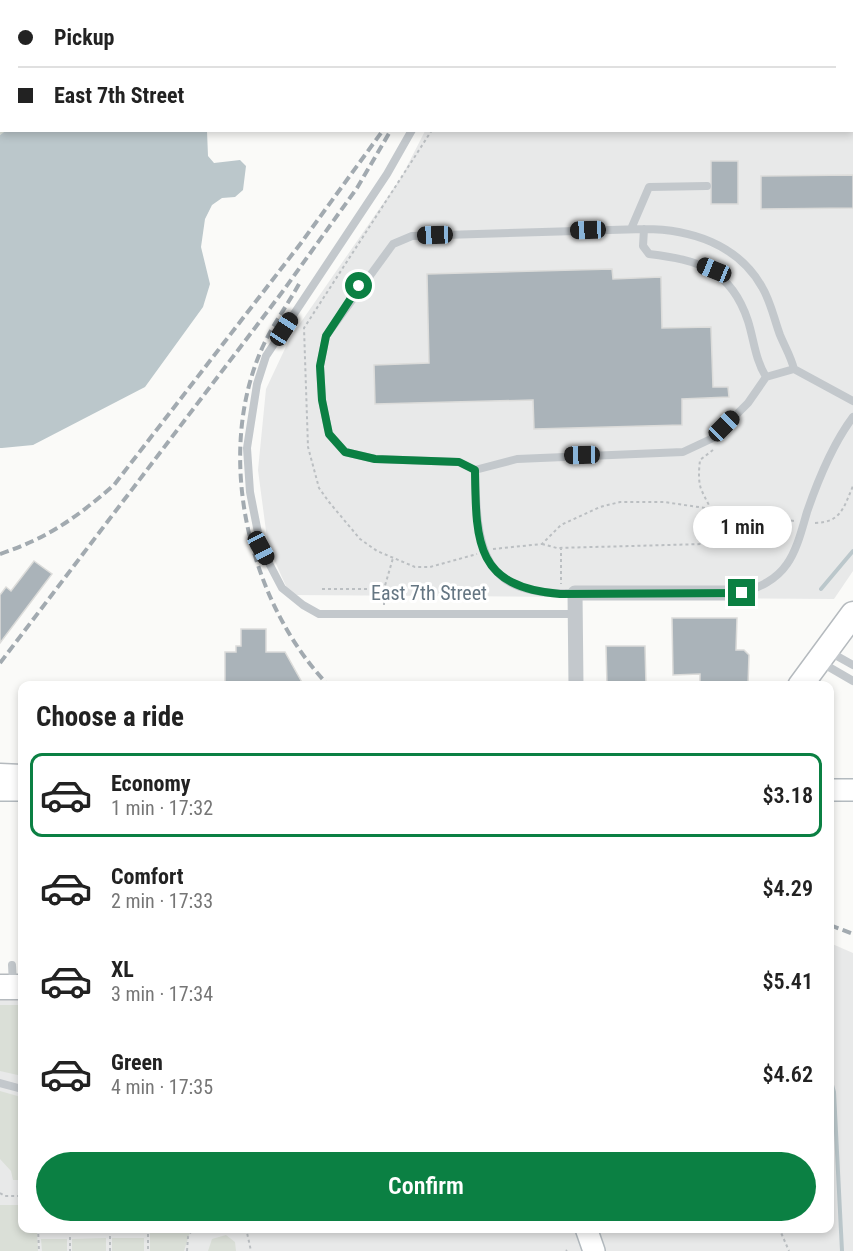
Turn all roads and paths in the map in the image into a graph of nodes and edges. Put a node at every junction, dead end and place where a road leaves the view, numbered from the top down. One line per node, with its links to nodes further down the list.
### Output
1 (411, 132): 25 (lane, East 7th Street)
2 (431, 132): 20 (path)
3 (707, 186): 4 (lane)
4 (631, 229): 5 (lane); 11 (lane)
5 (644, 229): 6 (lane); 7 (lane)
6 (794, 369): 7 (lane); 8 (lane)
7 (766, 377): 10 (lane)
8 (853, 401)
9 (853, 417): 15 (lane)
10 (713, 438): 11 (lane); 13 (path)
11 (475, 470): 19 (lane)
12 (853, 486): 15 (path)
13 (712, 508): 14 (path); 16 (path); 17 (path)
14 (786, 520): 15 (path); 16 (path)
15 (804, 523): 23 (lane)
16 (715, 543): 18 (path)
17 (542, 544): 18 (path); 19 (path)
18 (561, 547): 24 (path)
19 (482, 552): 20 (path); 24 (lane)
20 (393, 558): 22 (path)
21 (322, 589): 22 (path)
22 (384, 590): 25 (path)
23 (742, 593): 24 (street)
24 (568, 594): 26 (street)
25 (384, 614): 26 (lane, East 7th Street)
26 (575, 614): 30 (street)
27 (853, 614): 28 (main road)
28 (822, 655): 29 (lane); 31 (main road); 32 (lane)
29 (853, 665)
30 (576, 681)
31 (804, 681)
32 (853, 681)
33 (0, 776): 34 (main road)
34 (18, 777)
35 (0, 790): 36 (main road)
36 (18, 790)
37 (834, 790): 38 (main road)
38 (853, 790)
39 (0, 1083): 40 (lane)
40 (18, 1088)
41 (0, 1193): 42 (path)
42 (18, 1196)
43 (38, 1233): 51 (path)
44 (148, 1233): 54 (path)
45 (190, 1233): 55 (path)
46 (247, 1233): 56 (path)
47 (588, 1233): 57 (main road)
48 (780, 1233): 58 (path)
49 (110, 1236): 53 (path)
50 (70, 1237): 52 (path)
51 (39, 1251)
52 (70, 1251)
53 (110, 1251)
54 (148, 1251)
55 (187, 1251)
56 (251, 1251)
57 (594, 1251)
58 (789, 1251)

